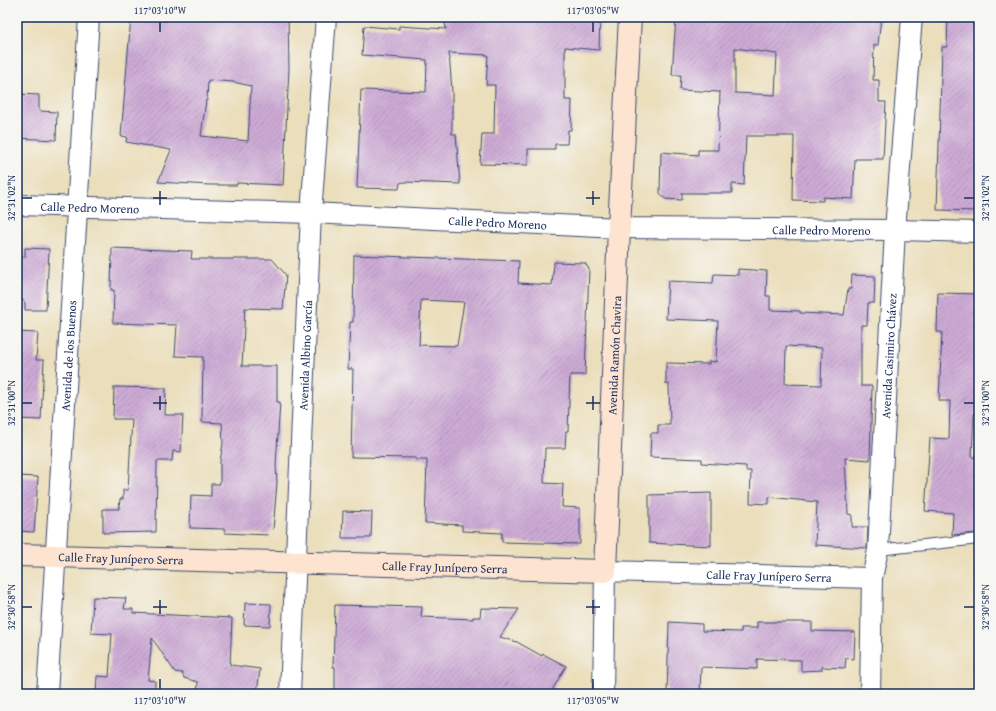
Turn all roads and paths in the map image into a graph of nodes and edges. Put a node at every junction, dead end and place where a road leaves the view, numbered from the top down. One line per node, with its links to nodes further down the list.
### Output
1 (89, 17): 6 (street, Avenida de los Buenos)
2 (326, 17): 7 (street, Avenida Albino García)
3 (630, 17): 8 (main road, Avenida Ramón Chavira)
4 (912, 17): 9 (street, Avenida Casimiro Chávez)
5 (17, 205): 6 (street, Calle Pedro Moreno)
6 (76, 207): 7 (street, Calle Pedro Moreno); 14 (street, Avenida de los Buenos)
7 (311, 213): 8 (street, Calle Pedro Moreno); 15 (street, Avenida Albino García)
8 (619, 228): 9 (street, Calle Pedro Moreno); 16 (main road, Avenida Ramón Chavira)
9 (895, 230): 10 (street, Calle Pedro Moreno); 12 (street, Avenida Casimiro Chávez)
10 (979, 232)
11 (979, 539): 12 (lane)
12 (878, 550): 17 (street, Avenida Casimiro Chávez)
13 (17, 555): 14 (main road, Calle Fray Junípero Serra)
14 (55, 556): 15 (main road, Calle Fray Junípero Serra); 18 (street, Avenida de los Buenos)
15 (296, 563): 16 (main road, Calle Fray Junípero Serra); 19 (street, Avenida Albino García)
16 (605, 572): 17 (street, Calle Fray Junípero Serra); 20 (street, Avenida Ramón Chavira)
17 (872, 578): 21 (street, Avenida Casimiro Chávez)
18 (47, 694)
19 (290, 694)
20 (603, 694)
21 (870, 694)

